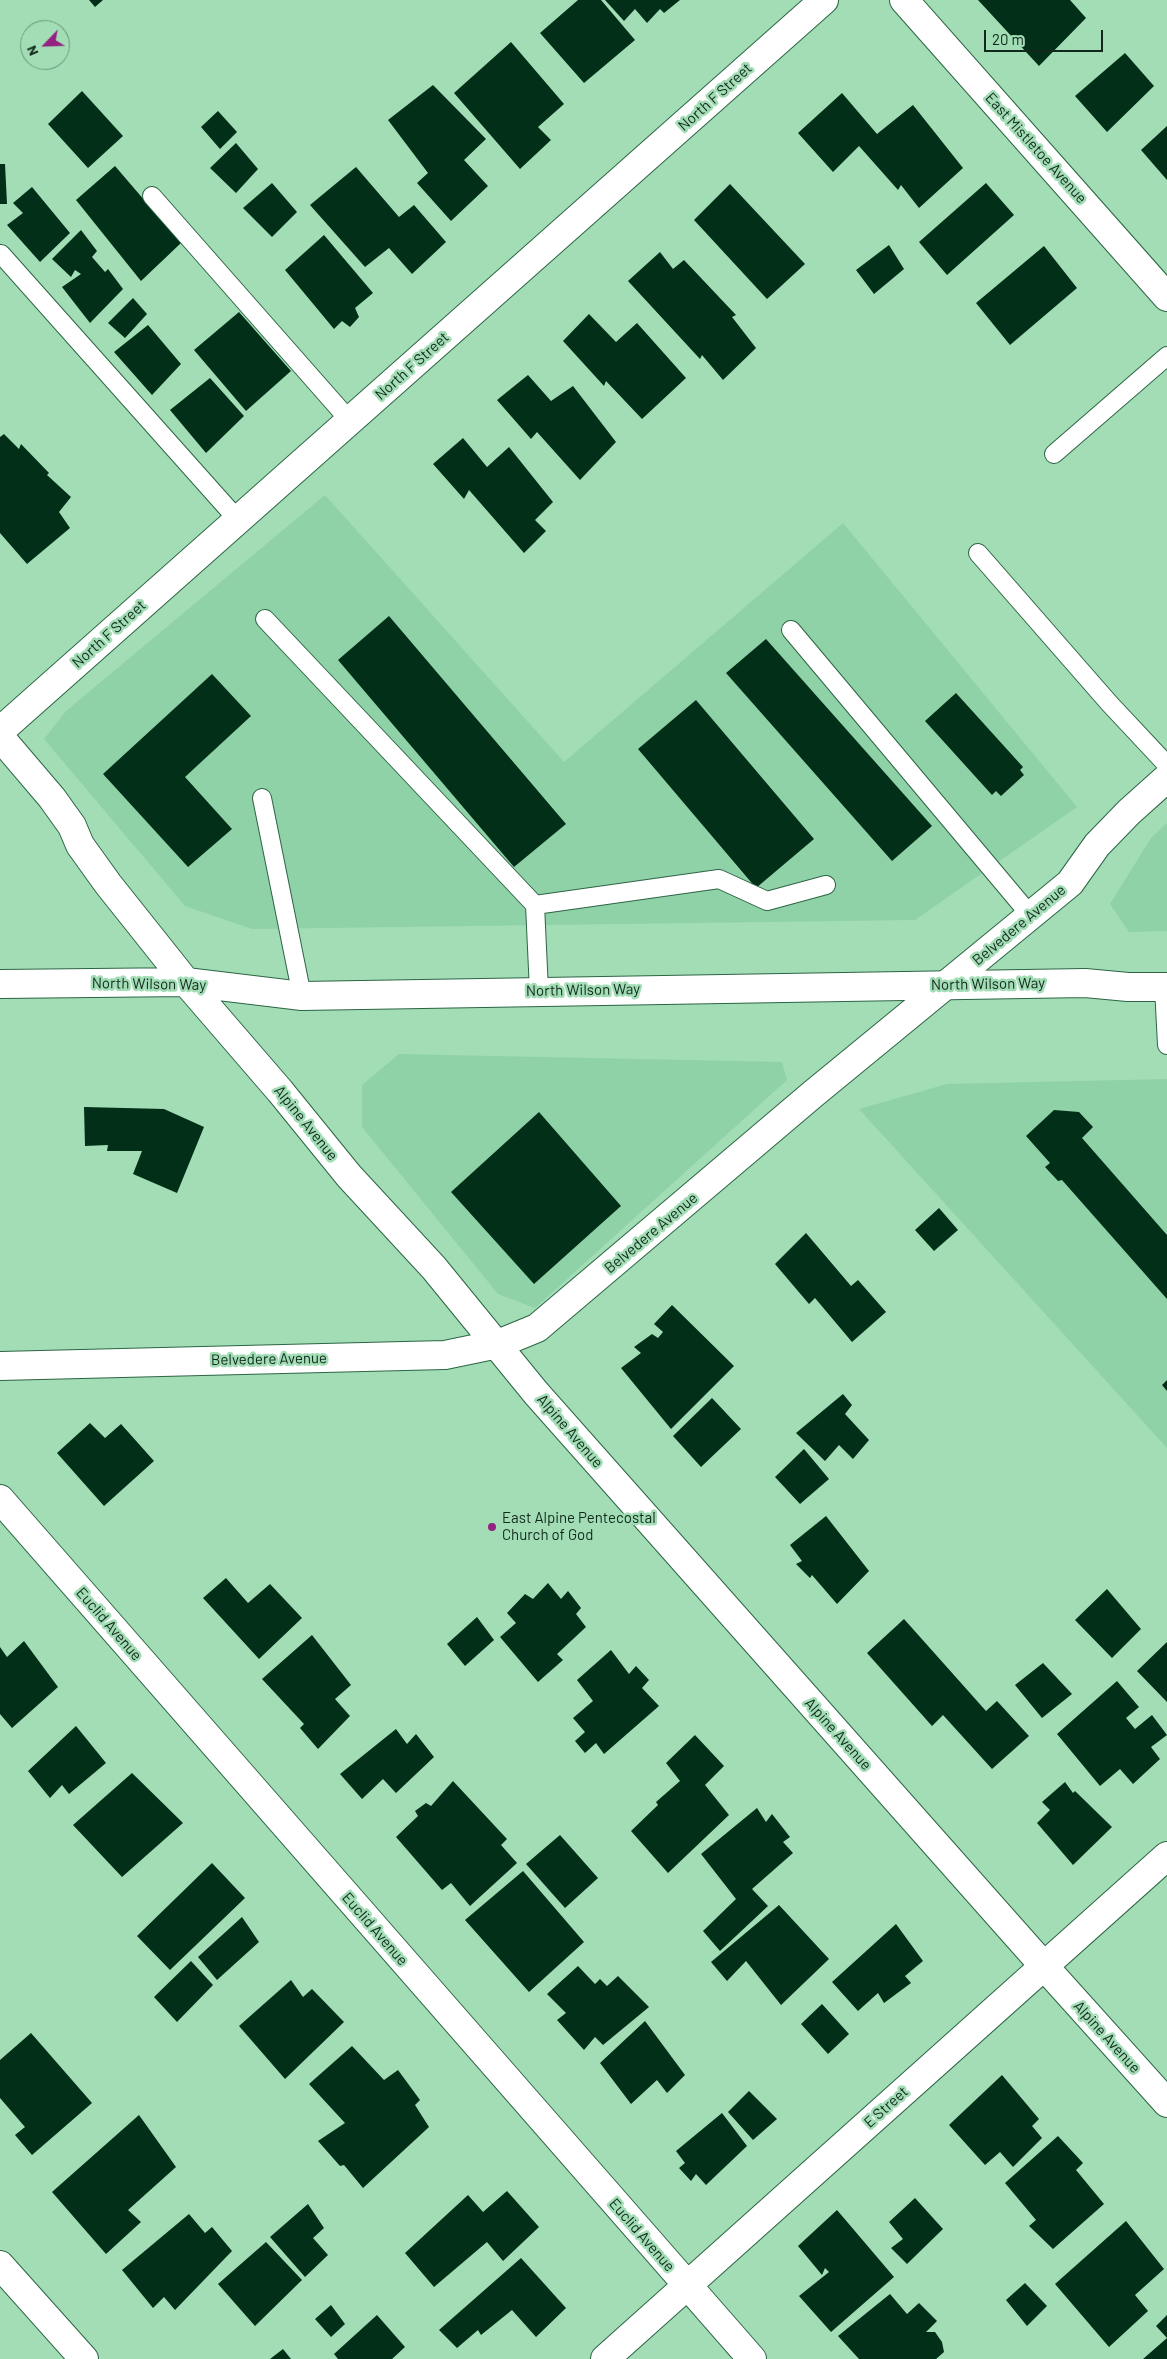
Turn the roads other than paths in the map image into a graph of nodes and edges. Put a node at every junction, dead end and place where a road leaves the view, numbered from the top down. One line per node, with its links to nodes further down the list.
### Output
1 (824, 0): 7 (street, North F Street)
2 (904, 0): 5 (street, East Mistletoe Avenue)
3 (152, 196): 7 (lane)
4 (1, 254): 9 (lane)
5 (1167, 297)
6 (1167, 356): 8 (lane)
7 (350, 421): 9 (street, North F Street)
8 (1054, 454)
9 (238, 520): 13 (street, North F Street)
10 (978, 553): 15 (lane)
11 (265, 619): 19 (lane)
12 (791, 630): 20 (lane)
13 (0, 731)
14 (0, 737): 21 (street, Alpine Avenue)
15 (1167, 765)
16 (1167, 778): 20 (street, Belvedere Avenue)
17 (262, 798): 26 (lane)
18 (826, 885): 19 (lane)
19 (535, 905): 25 (lane)
20 (1031, 916): 23 (street, Belvedere Avenue)
21 (186, 982): 22 (street, North Wilson Way); 26 (street, North Wilson Way); 28 (street, Alpine Avenue)
22 (0, 984)
23 (948, 985): 24 (street, North Wilson Way); 25 (street, North Wilson Way); 28 (street, Belvedere Avenue)
24 (1166, 986): 27 (lane)
25 (539, 991): 26 (street, North Wilson Way)
26 (302, 996)
27 (1167, 1045)
28 (498, 1344): 29 (street, Belvedere Avenue); 32 (street, Alpine Avenue)
29 (0, 1366)
30 (0, 1499): 35 (street, Euclid Avenue)
31 (1167, 1856): 32 (street, E Street)
32 (1043, 1965): 33 (street, Alpine Avenue); 35 (street, E Street)
33 (1167, 2103)
34 (0, 2265): 36 (street)
35 (686, 2286): 37 (street, E Street); 38 (street, Euclid Avenue)
36 (84, 2359)
37 (605, 2359)
38 (752, 2359)

